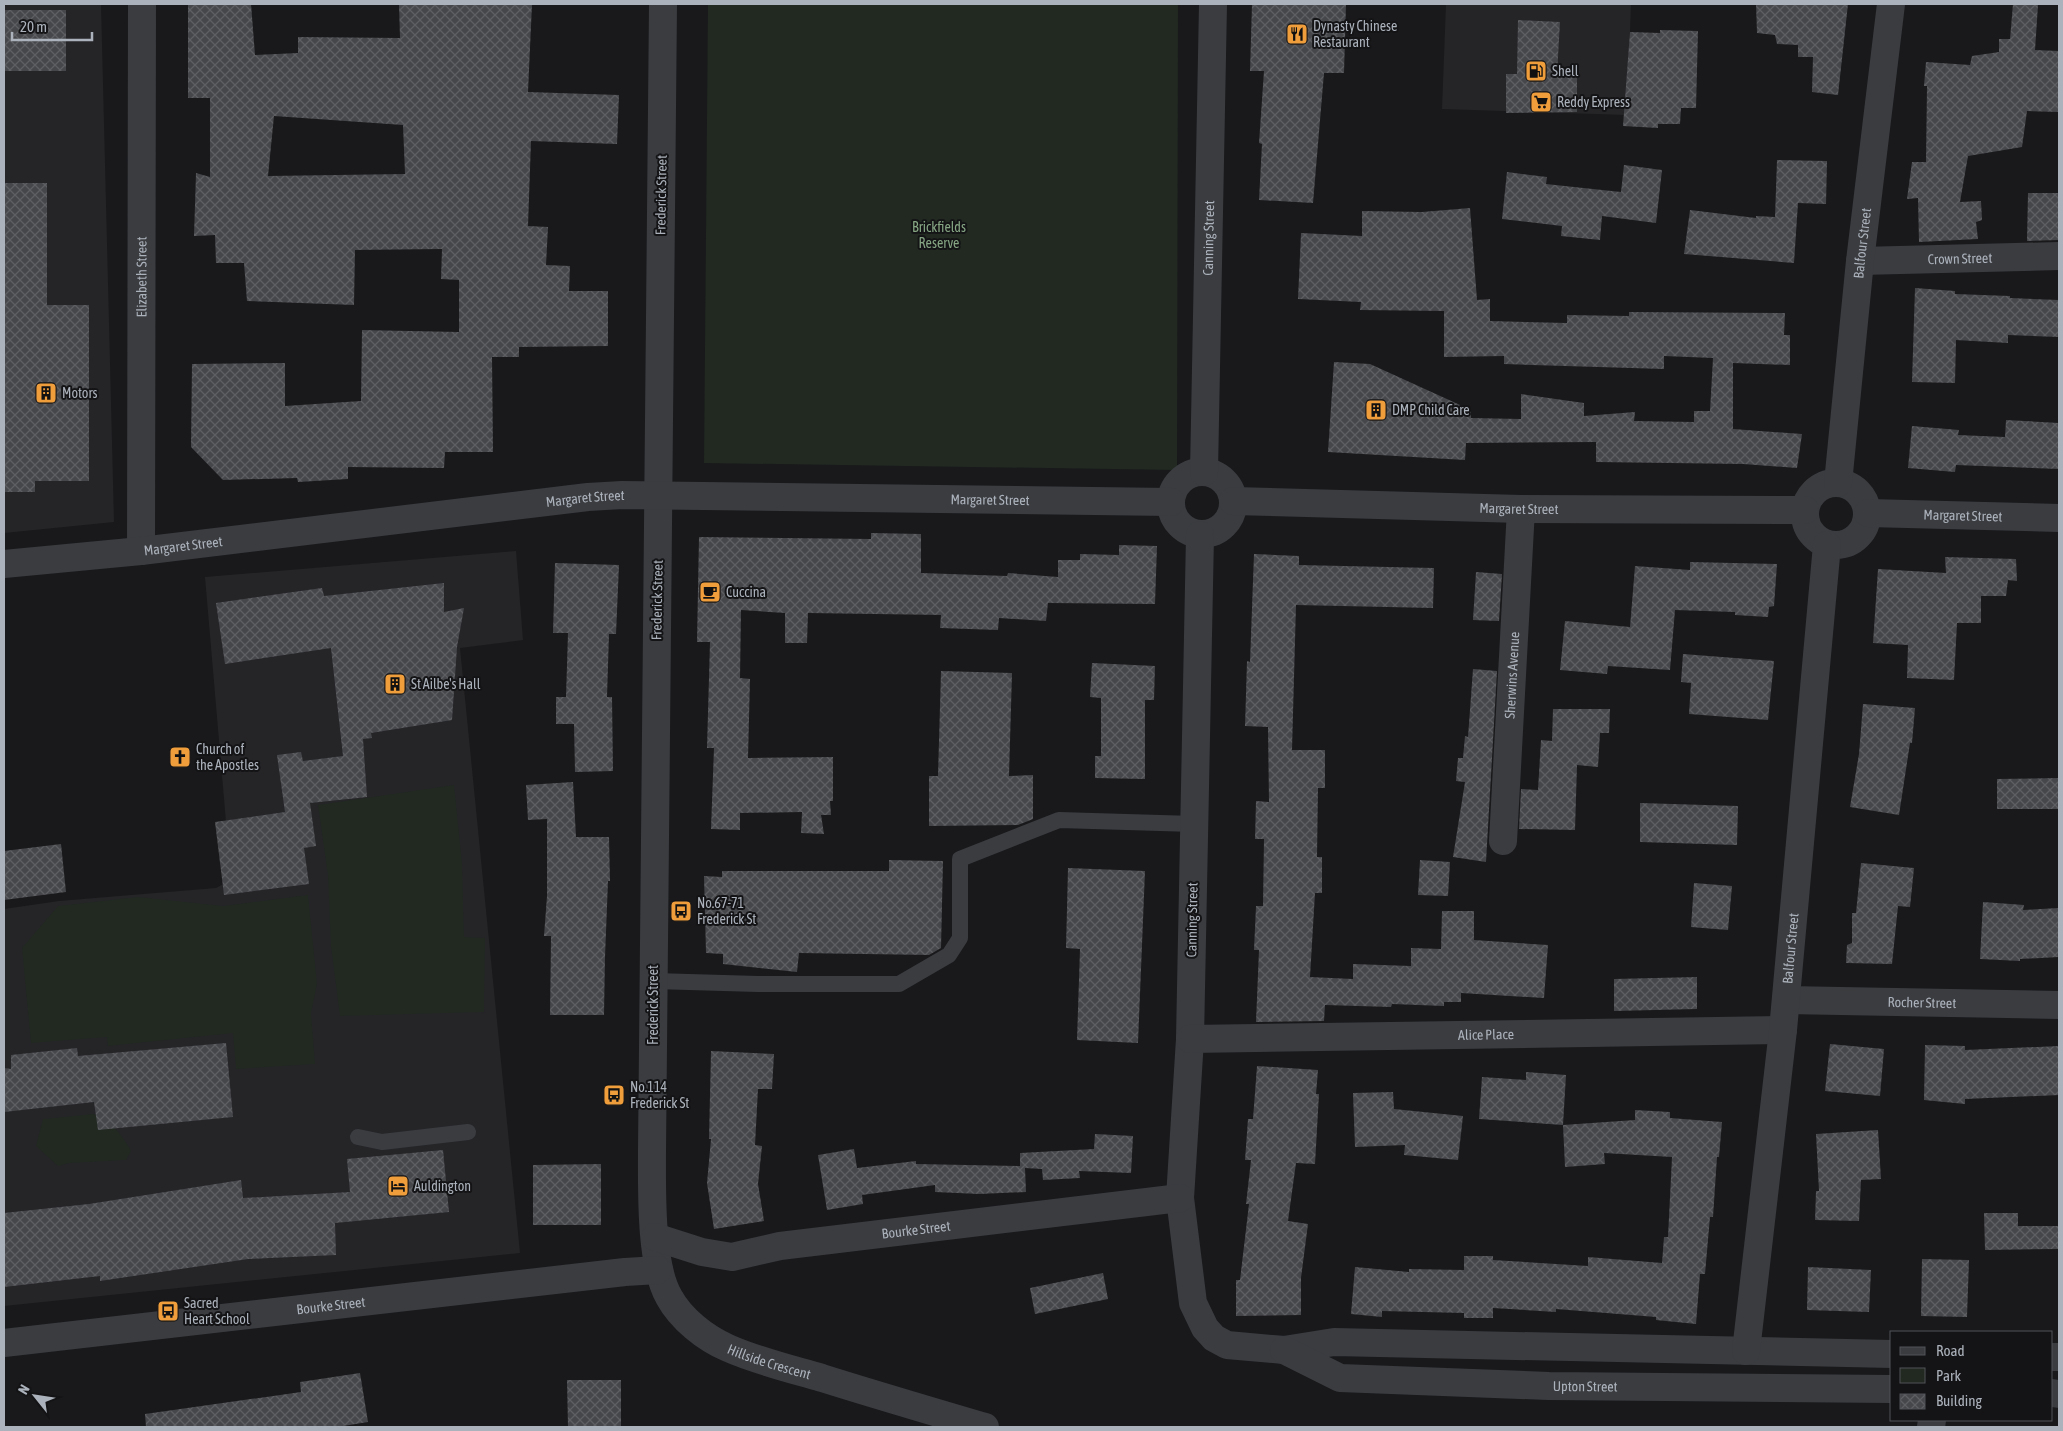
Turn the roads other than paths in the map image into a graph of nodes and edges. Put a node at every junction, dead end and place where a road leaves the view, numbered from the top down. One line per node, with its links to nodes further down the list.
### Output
1 (142, 4): 18 (street, Elizabeth Street)
2 (663, 4): 9 (street, Frederick Street)
3 (1214, 4): 7 (street, Canning Street)
4 (1891, 4): 6 (street, Balfour Street)
5 (2059, 256): 6 (street, Crown Street)
6 (1860, 261): 8 (street, Balfour Street)
7 (1204, 472): 10 (street); 11 (street)
8 (1838, 483): 13 (street); 14 (street)
9 (658, 494): 11 (street, Margaret Street); 18 (street, Margaret Street); 22 (street, Frederick Street)
10 (1234, 501): 12 (street, Margaret Street); 16 (street)
11 (1171, 502): 16 (street)
12 (1521, 508): 13 (street, Margaret Street); 21 (street, Sherwins Avenue)
13 (1805, 510): 17 (street)
14 (1868, 513): 15 (street, Margaret Street); 17 (street)
15 (2059, 518)
16 (1200, 535): 20 (street, Canning Street)
17 (1827, 545): 23 (street, Balfour Street)
18 (141, 551): 19 (street, Margaret Street)
19 (4, 564)
20 (1194, 824): 22 (lane); 26 (street, Canning Street)
21 (1503, 840)
22 (654, 981): 29 (street, Frederick Street)
23 (1786, 1000): 24 (street, Rocher Street); 25 (street, Balfour Street)
24 (2059, 1005)
25 (1783, 1030): 26 (street, Alice Place); 36 (street, Balfour Street)
26 (1190, 1039): 30 (street, Canning Street)
27 (468, 1132): 28 (lane)
28 (358, 1137)
29 (652, 1195): 31 (street, Hillside Crescent)
30 (1180, 1198): 31 (street, Bourke Street); 33 (street, Canning Street)
31 (655, 1237): 32 (street, Hillside Crescent)
32 (658, 1270): 34 (street, Bourke Street); 39 (street, Hillside Crescent)
33 (1193, 1303): 35 (street, Upton Street)
34 (4, 1343)
35 (1284, 1350): 36 (street, Upton Street); 38 (street, Upton Street)
36 (1746, 1351): 37 (street, Upton Street)
37 (1890, 1354)
38 (1890, 1389)
39 (985, 1427)

